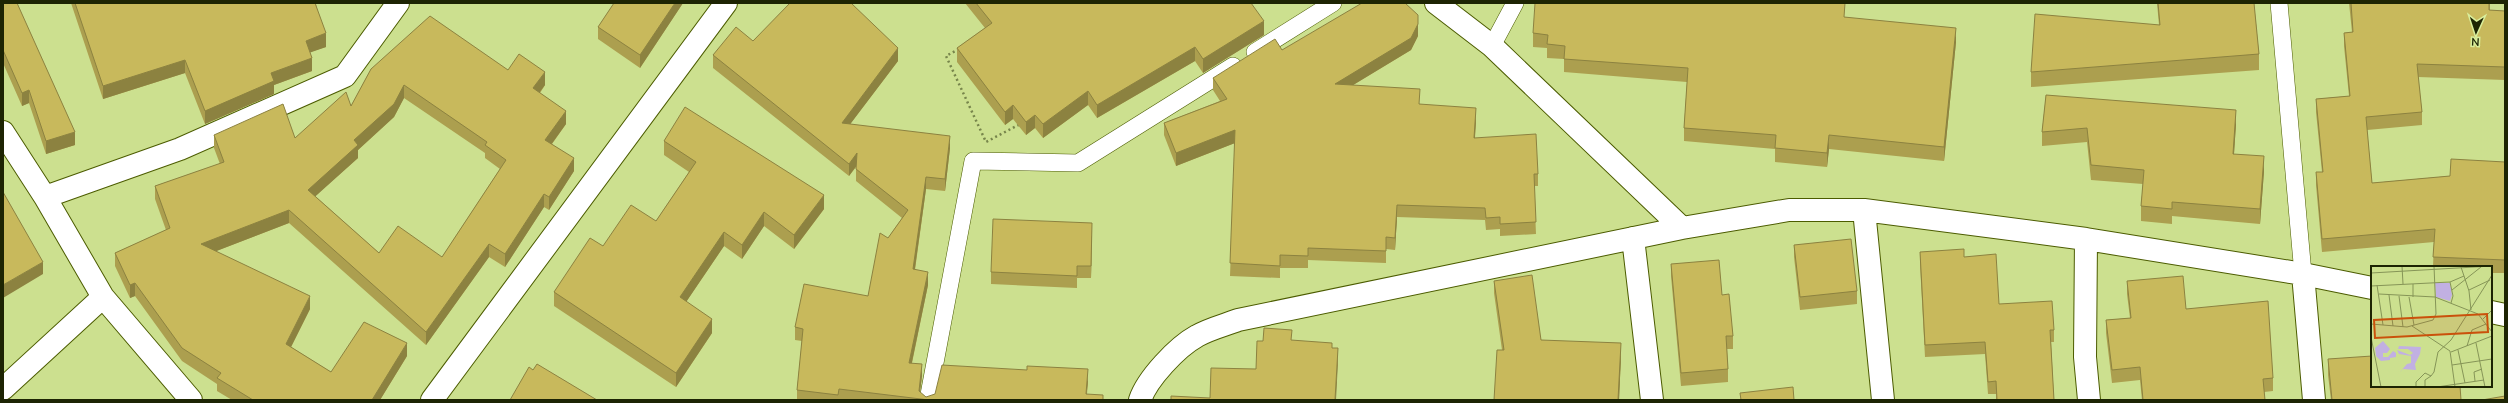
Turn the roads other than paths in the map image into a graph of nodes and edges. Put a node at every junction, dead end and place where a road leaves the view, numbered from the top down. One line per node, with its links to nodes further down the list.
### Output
1 (398, 3): 9 (street)
2 (726, 3): 21 (street)
3 (1333, 3): 22 (lane)
4 (1436, 3): 7 (street)
5 (1515, 3): 7 (lane)
6 (2279, 3): 14 (lane)
7 (1492, 46): 11 (street)
8 (3, 132): 9 (street)
9 (45, 197): 16 (street)
10 (1864, 210): 11 (street); 13 (street); 25 (street)
11 (1682, 228): 12 (street)
12 (1633, 238): 23 (street); 24 (street)
13 (2086, 239): 14 (street); 26 (street)
14 (2303, 274): 15 (street); 27 (street)
15 (2371, 288)
16 (103, 297): 19 (street); 20 (street)
17 (2492, 312): 18 (street)
18 (2505, 315)
19 (3, 389)
20 (191, 400)
21 (432, 400)
22 (928, 400)
23 (1140, 400)
24 (1652, 400)
25 (1883, 400)
26 (2089, 400)
27 (2314, 400)

